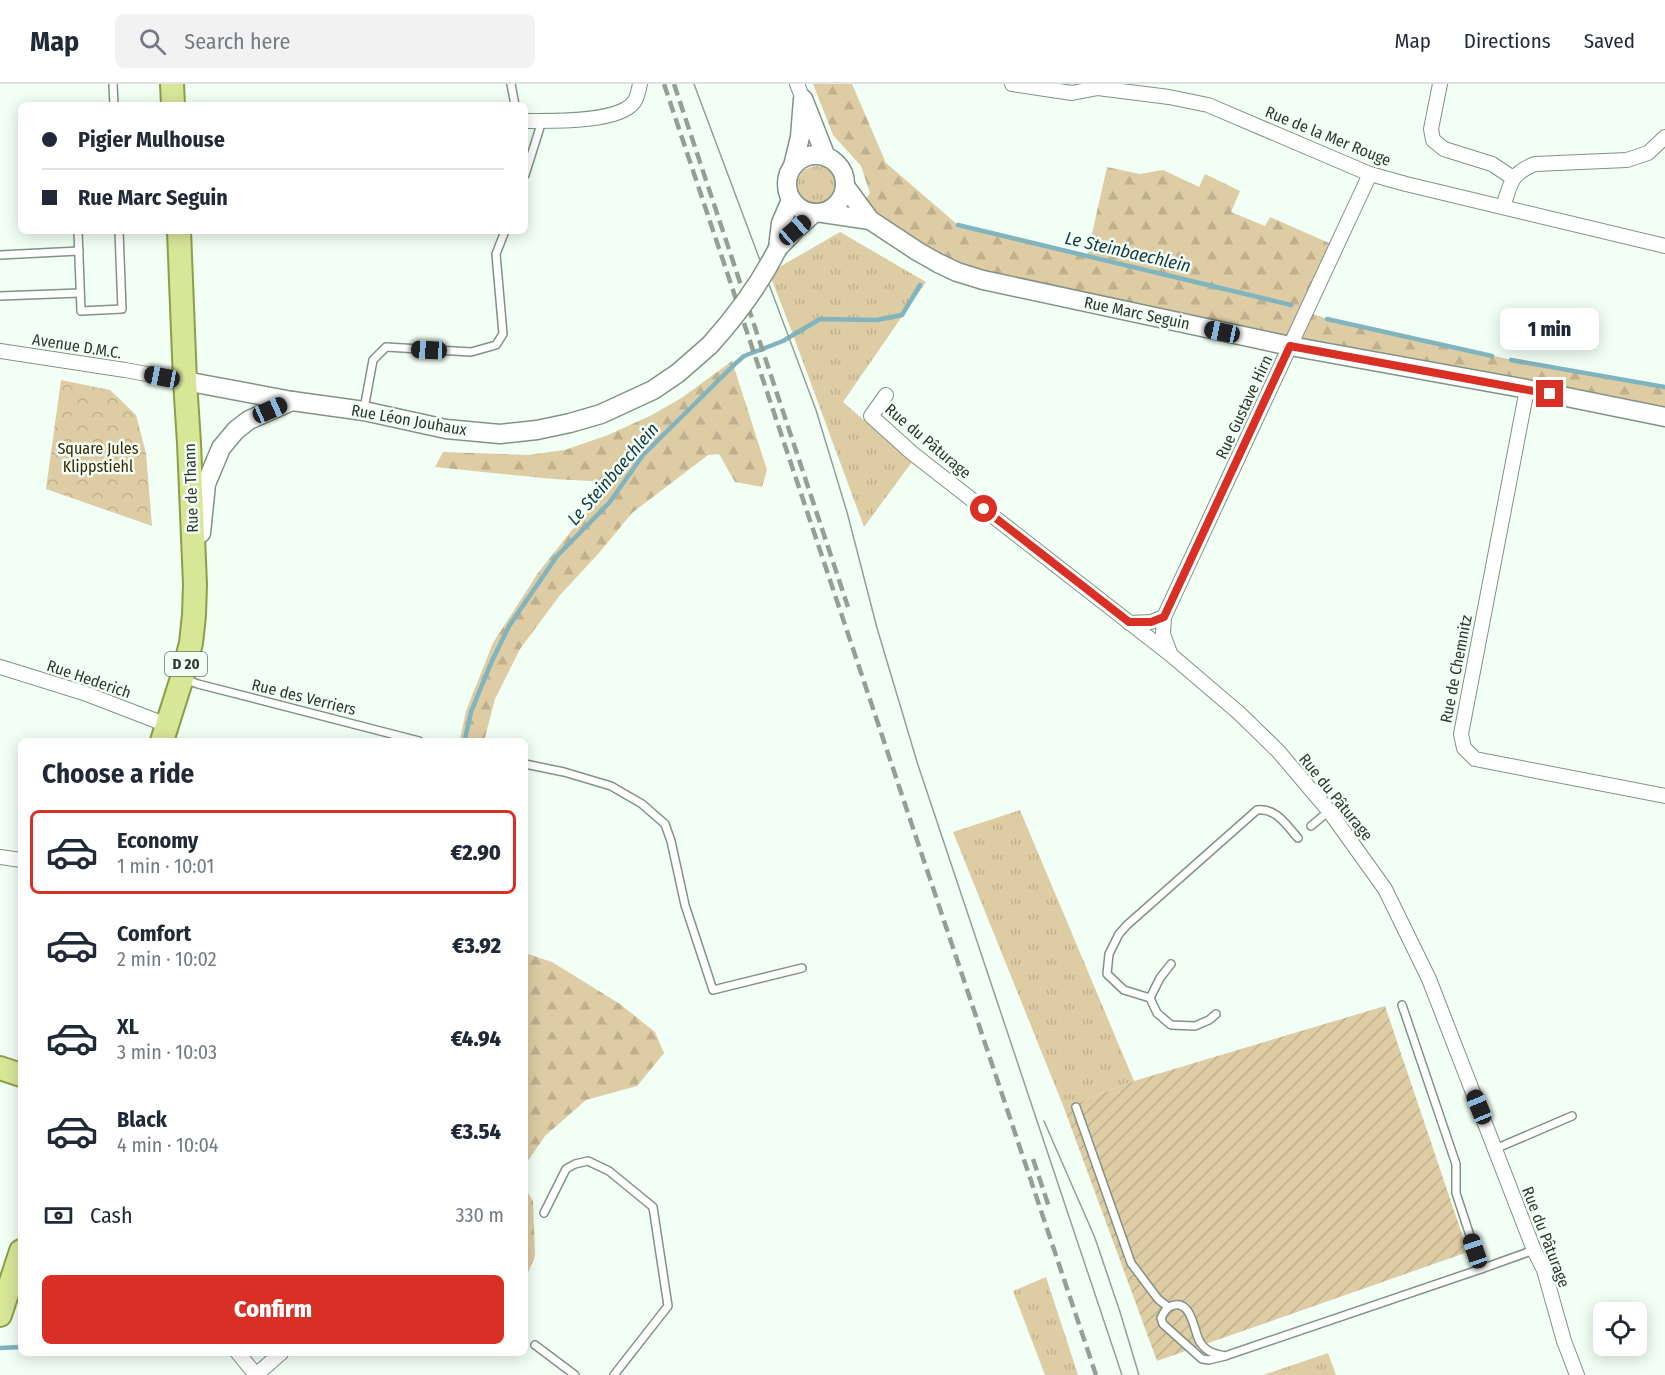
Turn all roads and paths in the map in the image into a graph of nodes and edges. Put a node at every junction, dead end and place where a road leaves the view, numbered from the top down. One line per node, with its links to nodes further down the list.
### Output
1 (113, 84): 8 (lane)
2 (172, 84): 9 (main road)
3 (511, 84): 10 (lane)
4 (640, 84): 12 (street)
5 (1012, 84): 17 (street, Rue de la Mer Rouge)
6 (1440, 84): 18 (street)
7 (800, 92): 14 (street); 16 (street)
8 (114, 102)
9 (173, 102)
10 (514, 102)
11 (528, 121): 12 (street)
12 (542, 121): 15 (lane)
13 (1665, 137): 18 (street)
14 (826, 157): 16 (street); 19 (street)
15 (528, 165)
16 (793, 166): 20 (street)
17 (1370, 174): 21 (street, Rue de la Mer Rouge); 34 (street, Rue Gustave Hirn)
18 (1513, 178): 21 (street)
19 (845, 186): 22 (street); 23 (street, Rue Marc Seguin)
20 (791, 200): 22 (street); 29 (street, Rue Léon Jouhaux)
21 (1503, 207): 28 (street, Rue de la Mer Rouge)
22 (819, 213): 23 (street, Rue Marc Seguin); 29 (street, Rue Léon Jouhaux)
23 (870, 220): 34 (street, Rue Marc Seguin)
24 (78, 234): 30 (lane)
25 (119, 234): 32 (lane)
26 (179, 234): 36 (main road, Rue de Thann / D 20)
27 (504, 234): 40 (lane)
28 (1665, 246)
29 (778, 248): 40 (street, Rue Léon Jouhaux, bridge)
30 (79, 251): 31 (lane); 32 (lane)
31 (0, 255)
32 (80, 293): 33 (lane)
33 (0, 296)
34 (1290, 346): 37 (street, Rue Marc Seguin); 43 (street, Rue Gustave Hirn)
35 (0, 351): 36 (street, Avenue D.M.C.)
36 (184, 381): 39 (street, Rue Léon Jouhaux); 42 (main road, Rue de Thann / D 20)
37 (1527, 390): 41 (street, Rue Marc Seguin); 51 (street, Rue de Chemnitz)
38 (886, 395): 44 (street, Rue du Pâturage)
39 (292, 401): 40 (street, Rue Léon Jouhaux); 42 (street)
40 (364, 411)
41 (1665, 417)
42 (195, 584): 47 (main road, Rue de Thann / D 20)
43 (1164, 617): 44 (street); 45 (street)
44 (1129, 622): 45 (street, Rue du Pâturage)
45 (1171, 655): 52 (street, Rue du Pâturage)
46 (0, 667): 48 (street, Rue Hederich)
47 (182, 678): 48 (main road, Rue de Thann / D 20); 49 (lane, Rue des Verriers)
48 (165, 733)
49 (407, 738)
50 (528, 765): 58 (lane)
51 (1665, 796)
52 (1329, 811): 53 (lane); 66 (street, Rue du Pâturage)
53 (1311, 826)
54 (1298, 838): 59 (lane)
55 (0, 857): 56 (street)
56 (18, 860)
57 (1171, 964): 59 (lane)
58 (802, 968)
59 (1150, 998): 61 (lane)
60 (1402, 1005): 70 (lane)
61 (1216, 1014)
62 (0, 1068): 63 (main road)
63 (18, 1074)
64 (1076, 1107): 71 (lane)
65 (1572, 1116): 66 (lane)
66 (1495, 1149): 68 (street, Rue du Pâturage)
67 (544, 1213): 79 (lane)
68 (1534, 1250): 70 (lane); 80 (street, Rue du Pâturage)
69 (18, 1260): 72 (main road)
70 (1482, 1269): 76 (lane)
71 (1168, 1307): 76 (lane); 76 (lane)
72 (0, 1315)
73 (535, 1345): 78 (lane)
74 (240, 1356): 77 (street)
75 (278, 1356): 77 (street)
76 (1226, 1356)
77 (256, 1375)
78 (574, 1375)
79 (614, 1375)
80 (1577, 1375)

